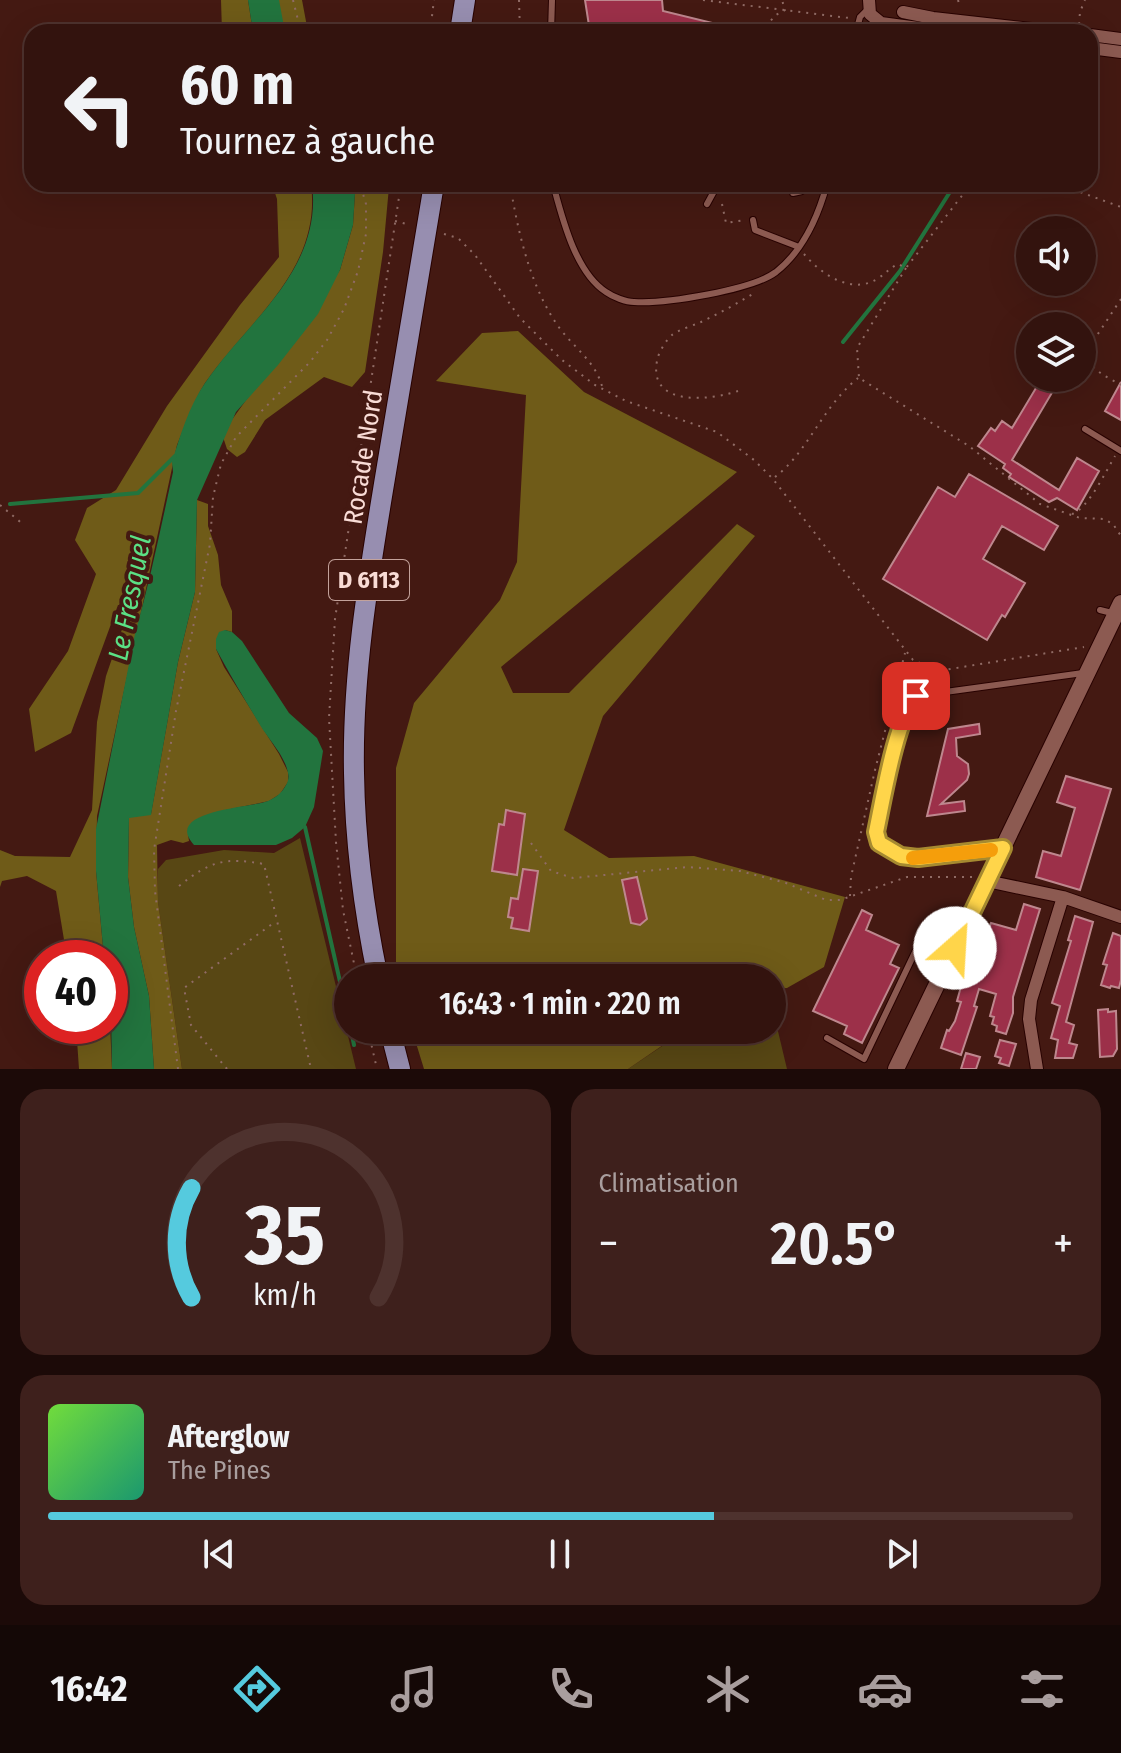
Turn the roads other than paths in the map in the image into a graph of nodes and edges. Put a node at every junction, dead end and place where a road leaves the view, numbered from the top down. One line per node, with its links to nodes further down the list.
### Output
1 (465, 0): 6 (main road)
2 (552, 0): 7 (lane)
3 (903, 6): 5 (street); 9 (street)
4 (866, 9): 5 (street)
5 (885, 23): 8 (street)
6 (461, 24)
7 (551, 24)
8 (892, 24)
9 (987, 24)
10 (1098, 36): 11 (street)
11 (1121, 39)
12 (1098, 49): 13 (street)
13 (1121, 52)
14 (433, 192): 31 (main road, Rocade Nord / D 6113)
15 (555, 192): 22 (lane)
16 (714, 192): 20 (lane)
17 (798, 192): 19 (lane)
18 (825, 192): 22 (lane)
19 (793, 193)
20 (707, 204)
21 (753, 220): 22 (lane)
22 (799, 247)
23 (1085, 429): 24 (lane)
24 (1120, 450)
25 (1112, 609): 26 (street)
26 (1088, 673): 27 (street); 27 (lane)
27 (1003, 848): 28 (street)
28 (987, 881): 29 (street); 32 (street)
29 (1063, 897): 30 (street); 37 (street)
30 (1121, 917)
31 (375, 964)
32 (947, 965): 33 (lane); 36 (street)
33 (827, 1038)
34 (394, 1044): 35 (main road)
35 (400, 1069)
36 (896, 1069)
37 (1037, 1069)

